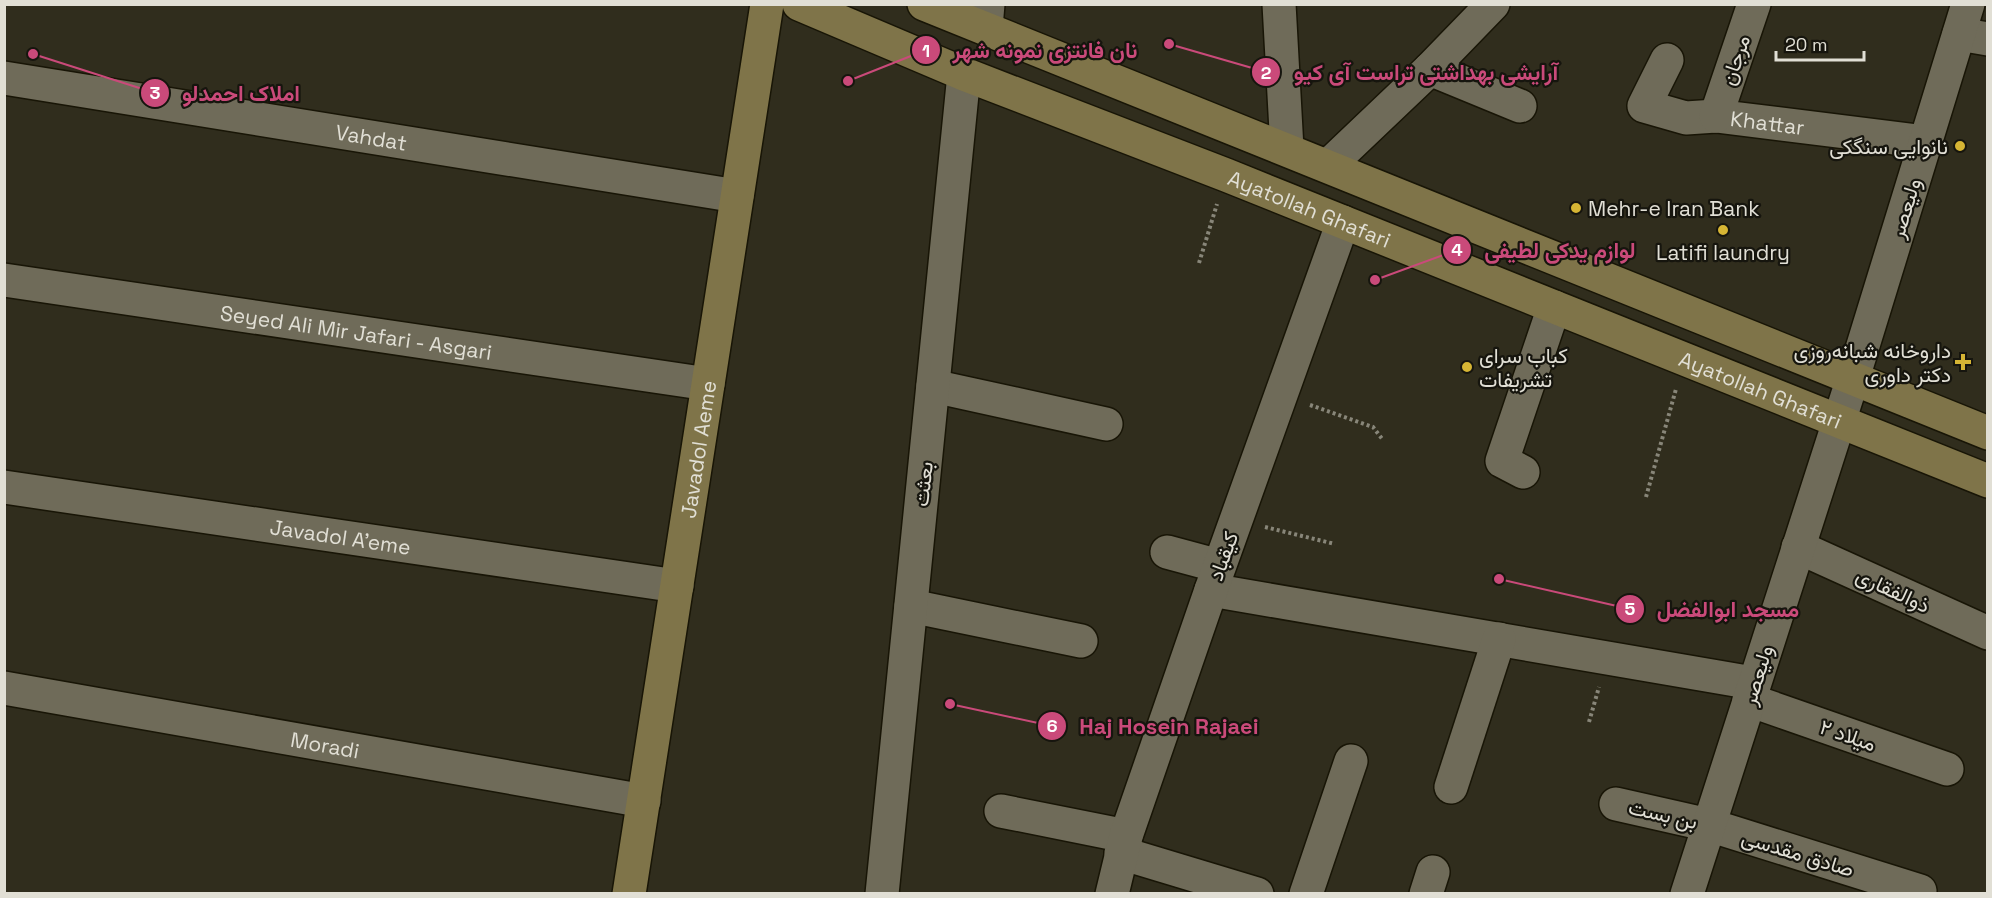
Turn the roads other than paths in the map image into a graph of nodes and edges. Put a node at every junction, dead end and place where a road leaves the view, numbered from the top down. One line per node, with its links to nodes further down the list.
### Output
1 (767, 4): 18 (main road, Javadol Aeme)
2 (799, 4): 11 (main road, Ayatollah Ghafari)
3 (924, 4): 7 (main road)
4 (1279, 4): 16 (street)
5 (1493, 4): 10 (street)
6 (1754, 4): 14 (street, مرجان)
7 (987, 16): 16 (main road)
8 (1972, 26): 15 (street, ولیعصر)
9 (1667, 60): 14 (street, Khattar)
10 (1430, 69): 13 (street); 17 (street)
11 (964, 74): 19 (main road, Ayatollah Ghafari); 24 (street, بعثت)
12 (4, 78): 18 (street, Vahdat)
13 (1520, 106)
14 (1716, 116): 15 (street, Khattar)
15 (1926, 142): 22 (street, ولیعصر)
16 (1287, 149): 17 (main road)
17 (1328, 166): 22 (main road)
18 (737, 196): 23 (main road, Javadol Aeme)
19 (1342, 222): 21 (main road, Ayatollah Ghafari); 33 (street, کیقباد)
20 (4, 280): 23 (street, Seyed Ali Mir Jafari - Asgari)
21 (1554, 307): 25 (main road, Ayatollah Ghafari); 28 (street)
22 (1852, 378): 25 (street, ولیعصر); 27 (main road)
23 (708, 384): 34 (main road, Javadol Aeme)
24 (933, 386): 26 (street); 35 (street, بعثت)
25 (1838, 422): 29 (main road, Ayatollah Ghafari); 31 (street, ولیعصر)
26 (1106, 424)
27 (1988, 433)
28 (1523, 472)
29 (1988, 481)
30 (4, 487): 34 (street, Javadol A'eme)
31 (1798, 547): 36 (street, ذوالفقاری); 40 (street, ولیعصر)
32 (1167, 552): 33 (street, میلاد ۲)
33 (1215, 578): 37 (street, میلاد ۲); 48 (street, کیقباد)
34 (677, 586): 44 (main road, Javadol Aeme)
35 (911, 606): 38 (street); 51 (street, بعثت)
36 (1988, 633)
37 (1499, 639): 40 (street, میلاد ۲); 43 (street)
38 (1081, 641)
39 (4, 688): 44 (street, Moradi)
40 (1751, 692): 42 (street, میلاد ۲); 47 (street, ولیعصر)
41 (1351, 761): 54 (street)
42 (1947, 769)
43 (1452, 787)
44 (644, 801): 50 (main road, Javadol Aeme)
45 (1616, 804): 47 (street, بن بست)
46 (1001, 812): 48 (street)
47 (1709, 825): 49 (street, صادق مقدسی); 55 (street, ولیعصر)
48 (1124, 845): 52 (street, کیقباد); 53 (street)
49 (1920, 891)
50 (629, 894)
51 (882, 894)
52 (1112, 894)
53 (1257, 894)
54 (1306, 894)
55 (1687, 894)

